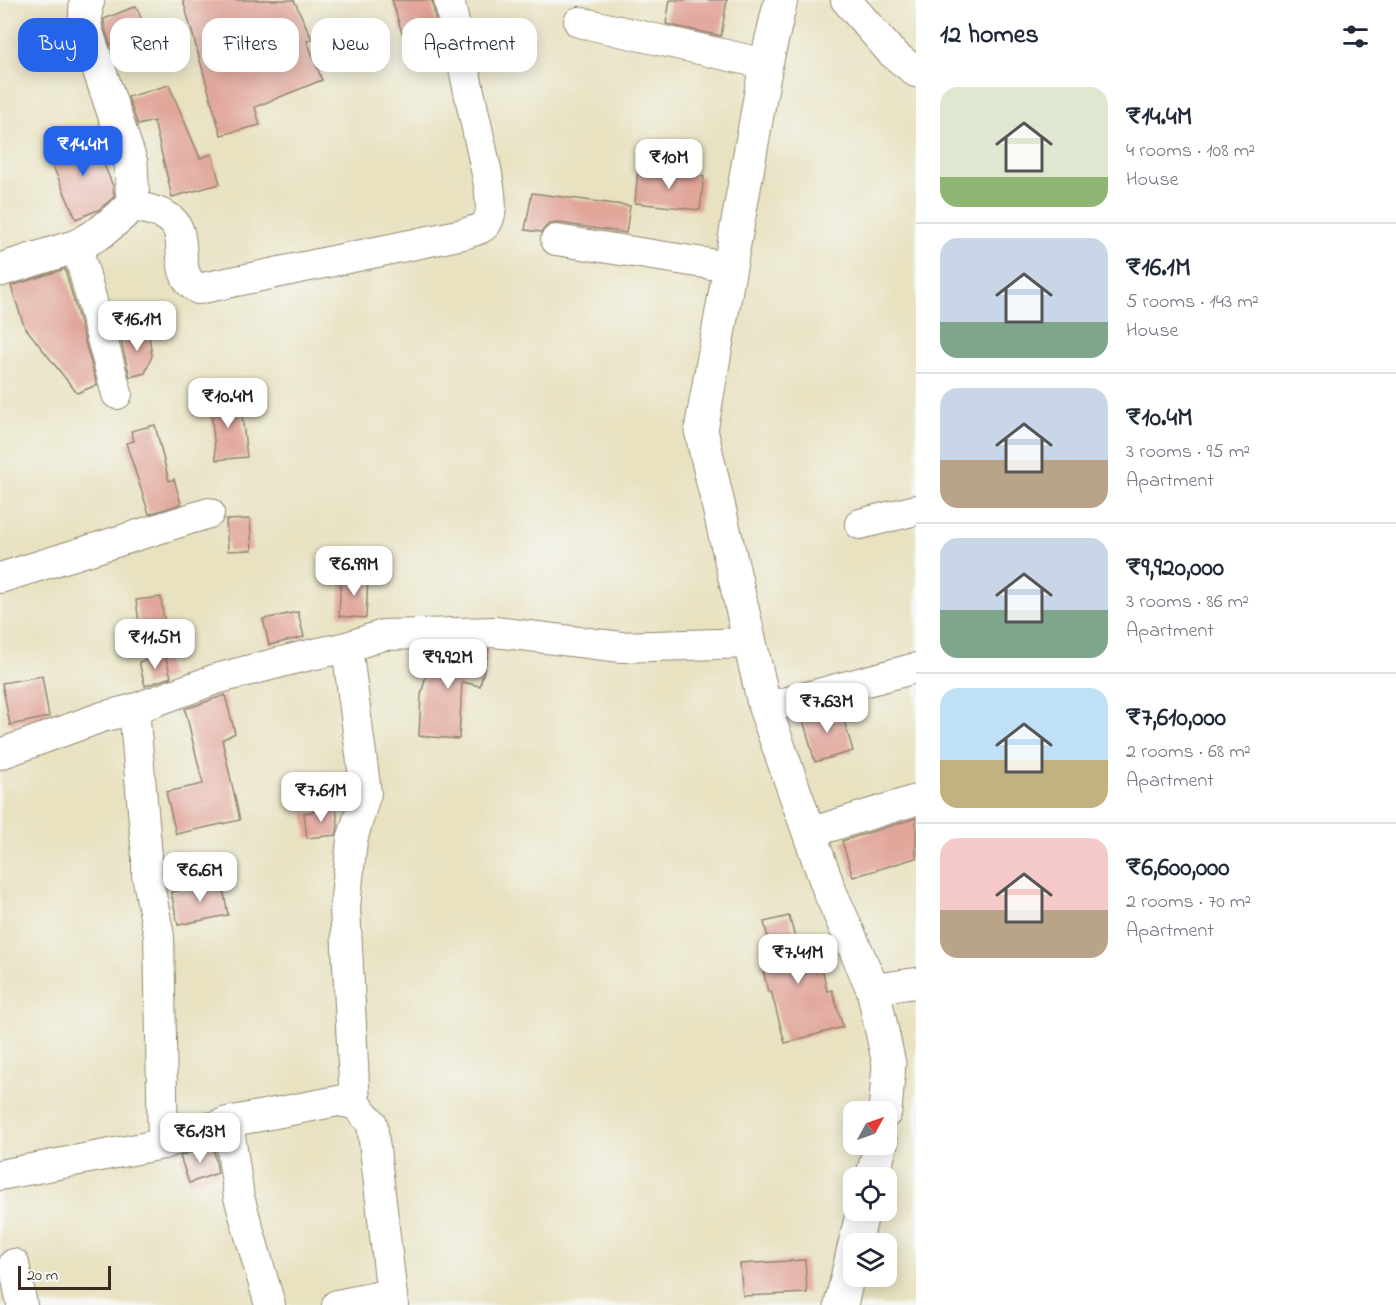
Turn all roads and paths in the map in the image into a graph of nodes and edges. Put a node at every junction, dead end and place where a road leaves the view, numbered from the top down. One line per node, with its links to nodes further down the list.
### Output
1 (88, 0): 8 (street)
2 (449, 0): 8 (street)
3 (781, 0): 6 (street)
4 (846, 0): 7 (street)
5 (579, 22): 6 (street)
6 (766, 64): 11 (street)
7 (916, 72)
8 (133, 205): 10 (street)
9 (556, 240): 11 (street)
10 (77, 246): 12 (street); 13 (street)
11 (730, 267): 18 (street)
12 (0, 270)
13 (117, 394)
14 (916, 510): 16 (street)
15 (209, 513): 17 (street)
16 (860, 524)
17 (0, 578)
18 (751, 643): 19 (street); 21 (street)
19 (347, 647): 22 (street); 29 (street)
20 (916, 668): 21 (street)
21 (765, 708): 25 (street)
22 (134, 709): 23 (street); 31 (street)
23 (0, 754)
24 (916, 800): 25 (street)
25 (809, 833): 27 (street)
26 (916, 983): 27 (street)
27 (873, 989): 28 (street)
28 (886, 1101)
29 (355, 1104): 30 (street); 35 (street)
30 (228, 1122): 31 (street); 37 (street)
31 (163, 1144): 32 (street)
32 (0, 1175)
33 (14, 1264): 36 (street)
34 (845, 1287): 39 (street)
35 (392, 1300): 38 (street)
36 (22, 1305)
37 (270, 1305)
38 (337, 1305)
39 (841, 1305)

